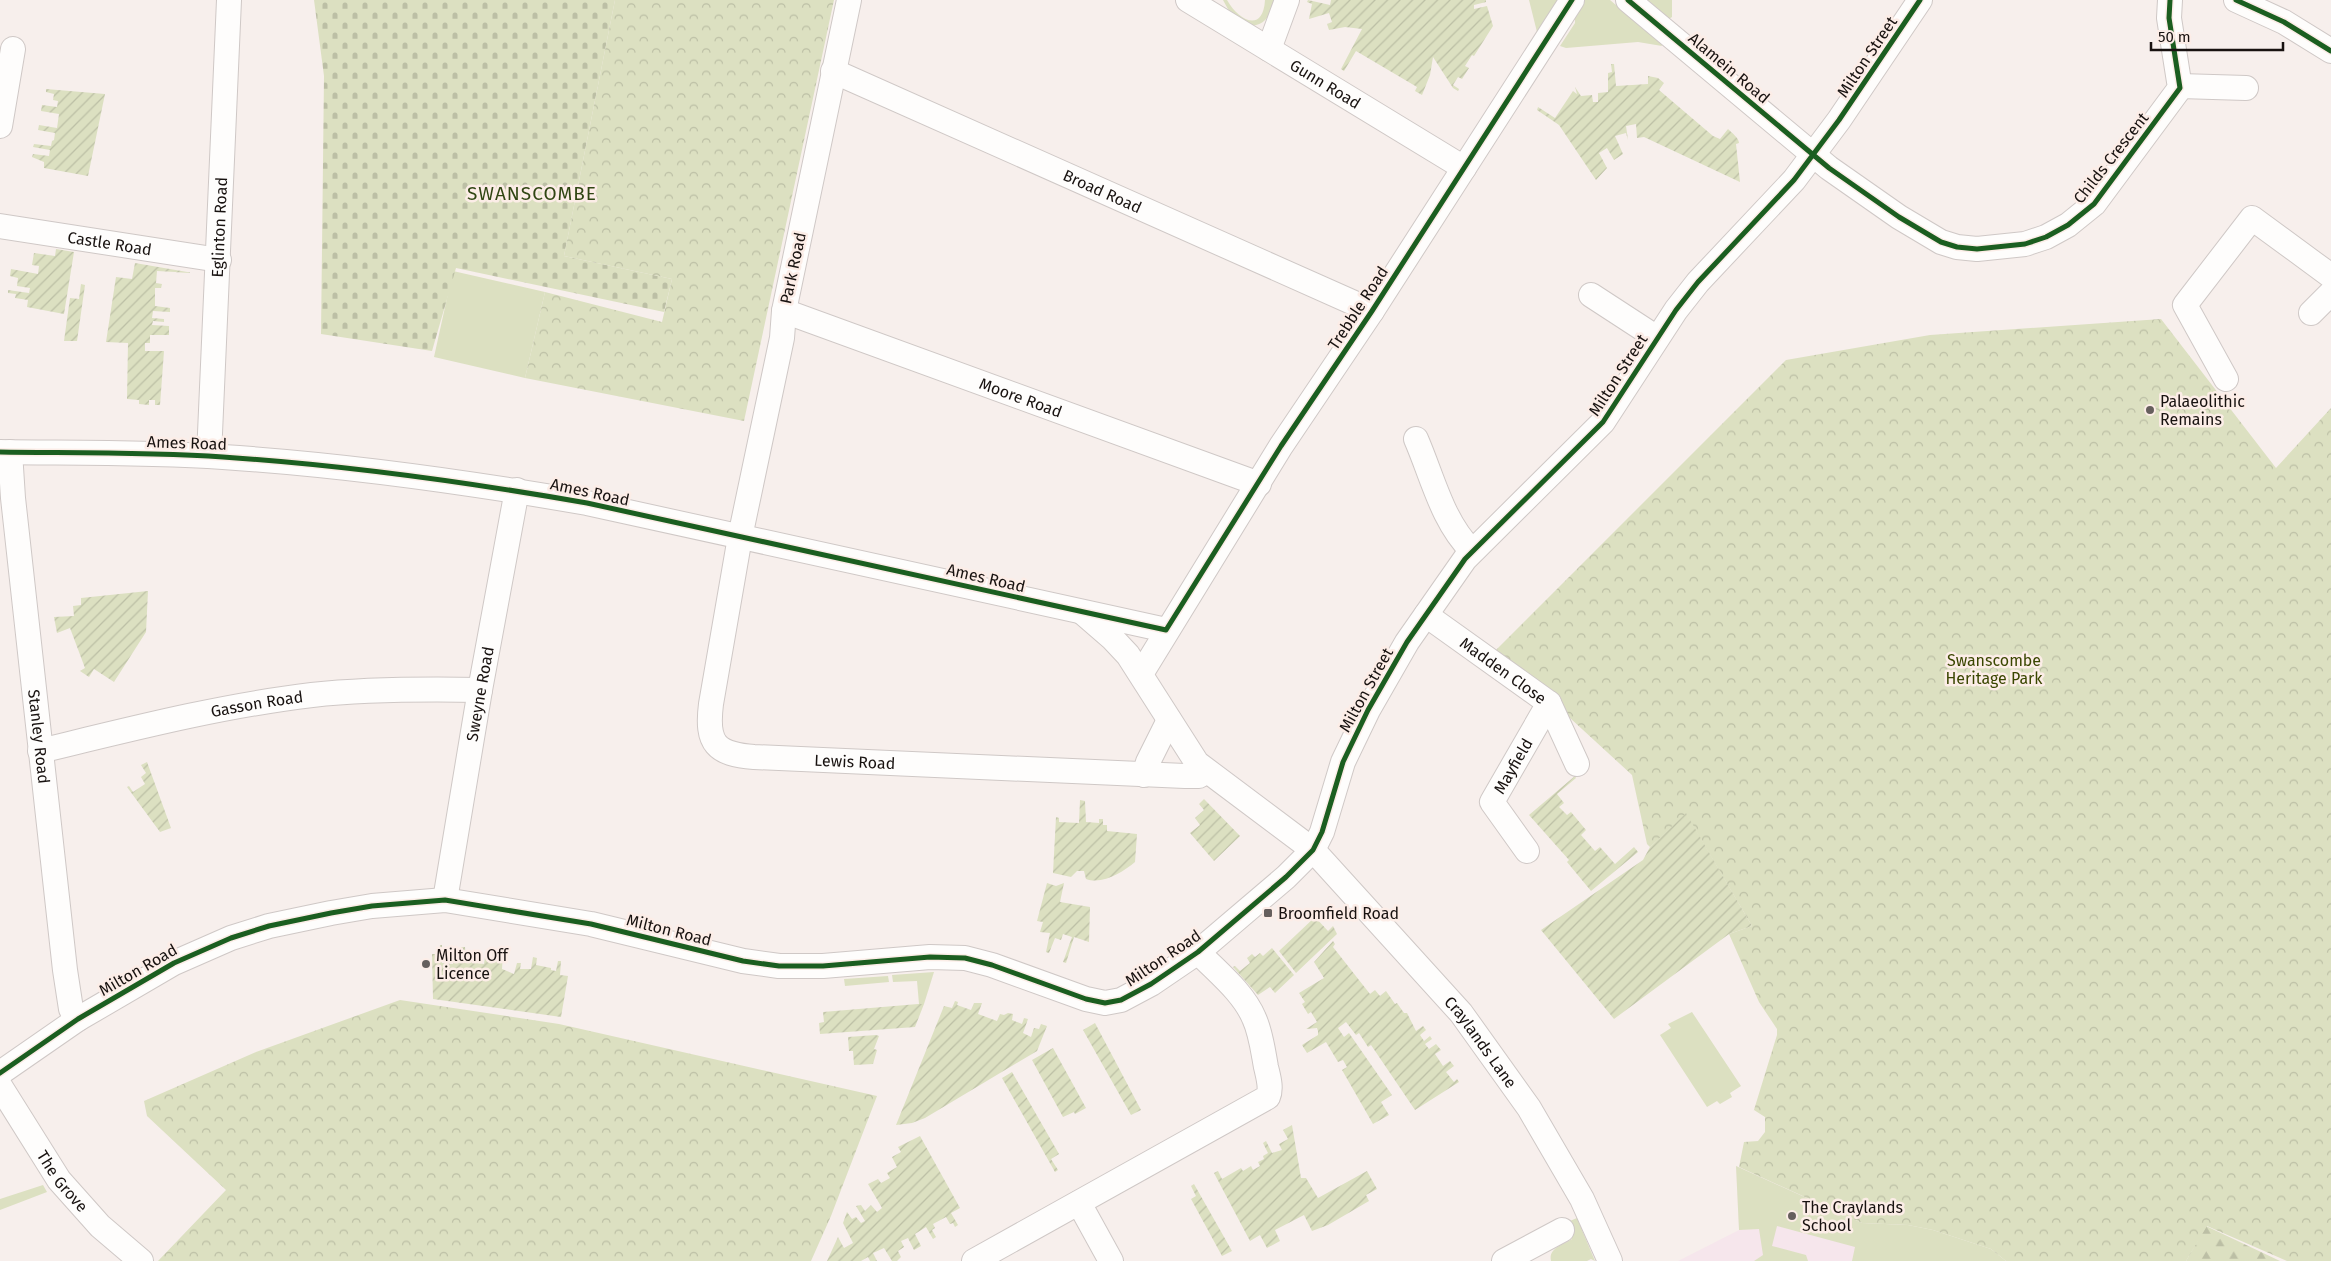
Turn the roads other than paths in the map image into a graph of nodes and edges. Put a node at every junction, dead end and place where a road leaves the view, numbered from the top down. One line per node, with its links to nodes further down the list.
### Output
1 (229, 0): 20 (street, Eglinton Road)
2 (848, 0): 13 (street, Park Road)
3 (1188, 0): 11 (street, Gunn Road)
4 (1286, 0): 11 (street)
5 (1572, 0): 18 (street, Trebble Road)
6 (1628, 0): 17 (street, Alamein Road)
7 (1920, 0): 17 (street, Milton Street)
8 (2170, 0): 14 (street)
9 (2236, 0): 12 (street)
10 (13, 49): 16 (street)
11 (1269, 49): 18 (street, Gunn Road)
12 (2331, 51)
13 (834, 71): 24 (street, Park Road); 25 (street, Broad Road)
14 (2180, 86): 15 (street); 17 (street, Childs Crescent)
15 (2246, 88)
16 (0, 126)
17 (1814, 155): 27 (street, Milton Street)
18 (1464, 168): 25 (street, Trebble Road)
19 (0, 226): 20 (street, Castle Road)
20 (219, 260): 31 (street, Eglinton Road)
21 (2331, 276): 28 (street)
22 (2331, 293): 26 (street)
23 (1591, 295): 27 (street)
24 (784, 311): 32 (street, Moore Road); 34 (street, Park Road)
25 (1372, 311): 32 (street, Trebble Road)
26 (2311, 313)
27 (1657, 338): 35 (street, Milton Street)
28 (2226, 379)
29 (1416, 439): 35 (street)
30 (5, 452): 31 (street, Ames Road); 43 (street, Stanley Road)
31 (209, 456): 33 (street, Ames Road)
32 (1259, 484): 38 (street, Trebble Road)
33 (517, 490): 34 (street, Ames Road); 40 (street, Sweyne Road)
34 (740, 537): 36 (street, Ames Road); 46 (street, Lewis Road)
35 (1472, 551): 37 (street, Milton Street)
36 (1082, 612): 38 (street, Ames Road); 39 (street, Ames Road)
37 (1426, 615): 41 (street, Madden Close); 47 (street, Milton Street)
38 (1166, 630): 39 (street, Trebble Road)
39 (1141, 674): 42 (street, Ames Road)
40 (480, 690): 43 (street, Gasson Road); 49 (street, Sweyne Road)
41 (1550, 703): 44 (street, Madden Close); 48 (street, Mayfield)
42 (1169, 720): 45 (street, Ames Road); 46 (street)
43 (40, 751): 51 (street, Stanley Road)
44 (1577, 764)
45 (1206, 771): 46 (street, Lewis Road); 47 (street, Ames Road)
46 (1144, 775)
47 (1313, 850): 50 (street, Milton Road); 61 (street, Craylands Lane)
48 (1527, 851)
49 (445, 900): 50 (street, Milton Road); 51 (street, Milton Road)
50 (1198, 952): 54 (street)
51 (78, 1019): 52 (street, Milton Road)
52 (0, 1073)
53 (0, 1086): 58 (street, The Grove)
54 (1079, 1203): 57 (street); 59 (street)
55 (1562, 1230): 56 (street)
56 (1533, 1254): 60 (street)
57 (1106, 1259)
58 (141, 1261)
59 (974, 1261)
60 (1504, 1261)
61 (1610, 1261)

